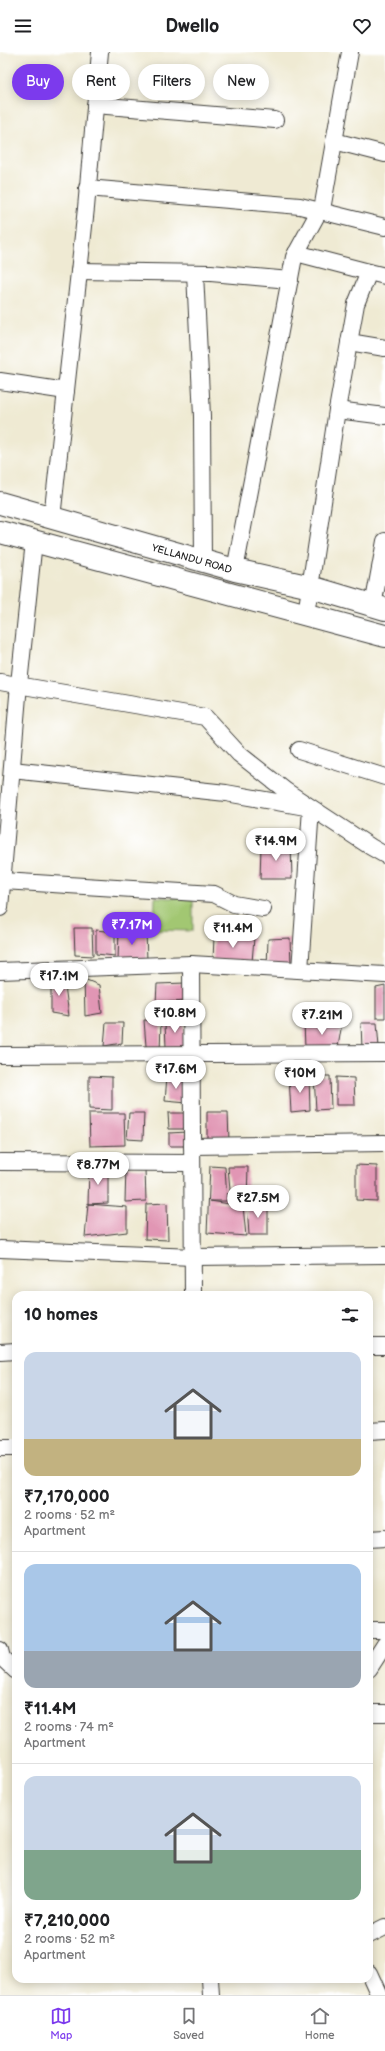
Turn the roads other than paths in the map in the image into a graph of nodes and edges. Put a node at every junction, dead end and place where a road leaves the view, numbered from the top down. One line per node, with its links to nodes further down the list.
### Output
1 (100, 52): 3 (street)
2 (350, 52): 5 (street)
3 (95, 105): 4 (street); 7 (street)
4 (275, 120)
5 (334, 141): 6 (street); 8 (street)
6 (385, 154)
7 (87, 188): 8 (street); 11 (street)
8 (319, 211): 9 (street); 10 (street)
9 (385, 227)
10 (296, 253): 12 (street); 15 (street)
11 (79, 271): 13 (street); 19 (street)
12 (370, 272): 14 (street); 16 (street)
13 (195, 273): 15 (street); 27 (street)
14 (385, 276)
15 (290, 280): 28 (street)
16 (349, 342): 17 (street); 20 (street)
17 (385, 348)
18 (0, 381): 19 (street)
19 (66, 391): 23 (street)
20 (337, 410): 21 (street); 29 (street)
21 (385, 416)
22 (0, 503): 23 (main road, YELLANDU ROAD)
23 (52, 518): 27 (main road, YELLANDU ROAD)
24 (0, 532): 25 (main road)
25 (34, 541): 31 (main road); 34 (street)
26 (385, 541): 30 (street)
27 (203, 561): 28 (main road, YELLANDU ROAD)
28 (235, 570): 29 (main road, YELLANDU ROAD)
29 (311, 587): 30 (main road, YELLANDU ROAD); 31 (street)
30 (379, 608)
31 (306, 614): 32 (main road)
32 (385, 636)
33 (0, 682): 34 (street)
34 (19, 684): 36 (street); 39 (street)
35 (299, 750): 37 (street)
36 (12, 770): 38 (street); 39 (street)
37 (385, 777)
38 (5, 794): 41 (street)
39 (311, 808): 40 (street); 45 (street)
40 (385, 854)
41 (2, 878): 42 (street); 43 (street)
42 (0, 908)
43 (263, 909)
44 (191, 964): 45 (street); 46 (street); 48 (street)
45 (300, 970): 47 (street)
46 (0, 971)
47 (385, 975)
48 (191, 1053): 49 (street); 50 (street); 52 (street)
49 (385, 1053)
50 (0, 1055)
51 (385, 1143): 52 (street)
52 (192, 1146): 54 (street)
53 (0, 1162): 54 (street)
54 (192, 1163): 57 (street)
55 (0, 1249): 57 (street)
56 (385, 1255): 57 (street)
57 (192, 1257): 58 (street)
58 (193, 1291)
59 (373, 1346): 60 (street)
60 (385, 1346)
61 (12, 1351): 62 (street)
62 (0, 1352)
63 (385, 1430): 64 (street)
64 (373, 1431)
65 (0, 1448): 66 (street)
66 (12, 1448)
67 (385, 1538): 68 (street)
68 (373, 1539)
69 (373, 1630): 70 (street)
70 (385, 1630)
71 (385, 1644): 73 (street)
72 (0, 1650): 74 (street)
73 (373, 1663)
74 (12, 1667)
75 (385, 1927): 76 (street)
76 (373, 1933)
77 (373, 1982): 80 (street)
78 (210, 1983): 79 (street)
79 (211, 1995)
80 (379, 1995)

